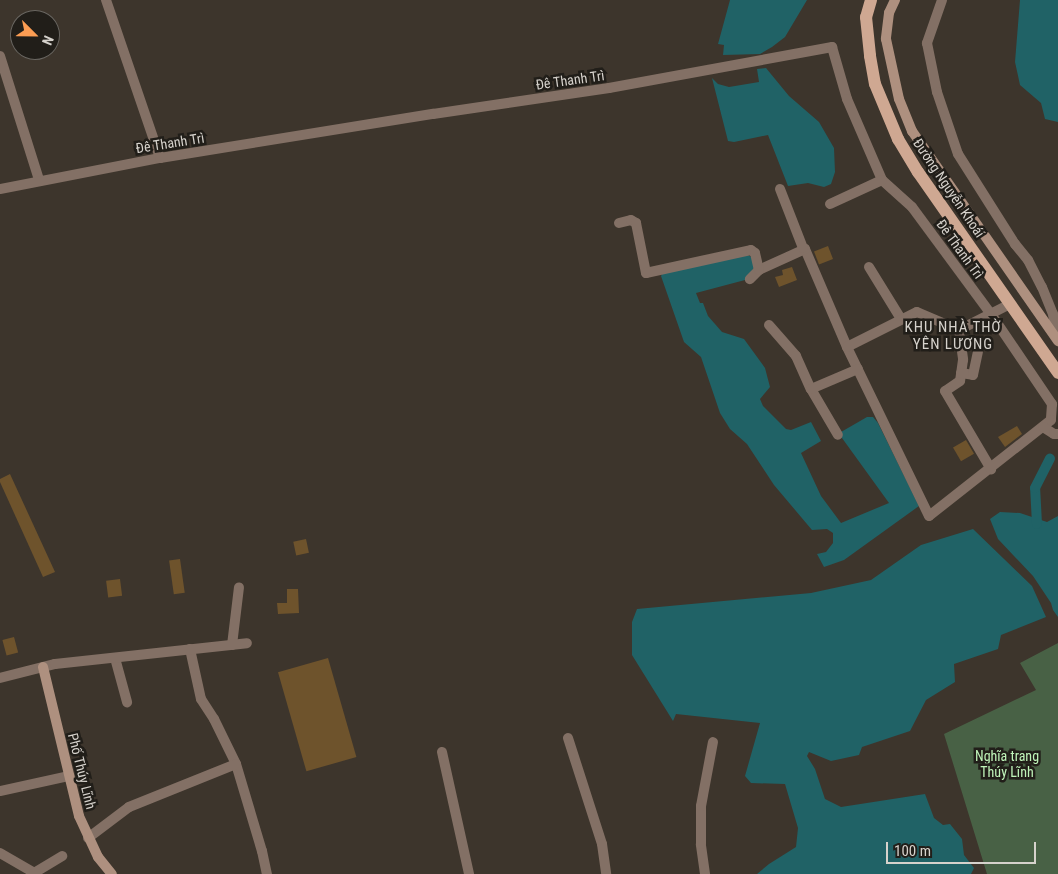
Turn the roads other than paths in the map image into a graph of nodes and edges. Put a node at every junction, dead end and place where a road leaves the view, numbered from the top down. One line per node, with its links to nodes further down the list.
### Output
1 (106, 0): 6 (street)
2 (871, 0): 17 (main road, Đường Nguyễn Khoái)
3 (895, 0): 22 (street)
4 (942, 0): 22 (street)
5 (0, 56): 7 (street)
6 (160, 158): 7 (street, Đê Thanh Trì); 8 (street, Đê Thanh Trì)
7 (39, 180): 9 (street, Đê Thanh Trì)
8 (882, 180): 11 (street); 18 (street, Đê Thanh Trì)
9 (0, 189)
10 (780, 189): 13 (street)
11 (830, 204)
12 (619, 223): 15 (street)
13 (803, 248): 15 (street); 23 (street)
14 (869, 267): 19 (street)
15 (759, 270): 16 (street)
16 (750, 279)
17 (1010, 304): 18 (street); 27 (main road, Đường Nguyễn Khoái)
18 (991, 314): 21 (street); 29 (street, Đê Thanh Trì)
19 (901, 319): 21 (street); 23 (street)
20 (769, 325): 28 (street)
21 (959, 330): 26 (street)
22 (1057, 340)
23 (847, 347): 25 (street)
24 (978, 352): 26 (street)
25 (858, 369): 28 (street); 32 (street)
26 (961, 373): 32 (street)
27 (1058, 373)
28 (810, 389): 31 (street)
29 (1043, 427): 30 (street); 32 (street)
30 (1058, 434)
31 (838, 435)
32 (991, 469)
33 (239, 588): 35 (street)
34 (247, 643): 35 (street)
35 (232, 645): 36 (street)
36 (190, 650): 37 (street); 44 (street)
37 (115, 658): 38 (street); 40 (street)
38 (43, 667): 39 (street); 45 (street, Phố Thúy Lĩnh)
39 (0, 678)
40 (127, 702)
41 (568, 738): 53 (street)
42 (713, 742): 54 (street)
43 (442, 752): 52 (street)
44 (236, 764): 47 (street); 51 (street)
45 (69, 776): 46 (street); 47 (street, Phố Thúy Lĩnh)
46 (0, 791)
47 (88, 838): 50 (street, Phố Thúy Lĩnh)
48 (0, 852): 49 (street)
49 (62, 856)
50 (112, 874)
51 (267, 874)
52 (469, 874)
53 (606, 874)
54 (705, 874)

